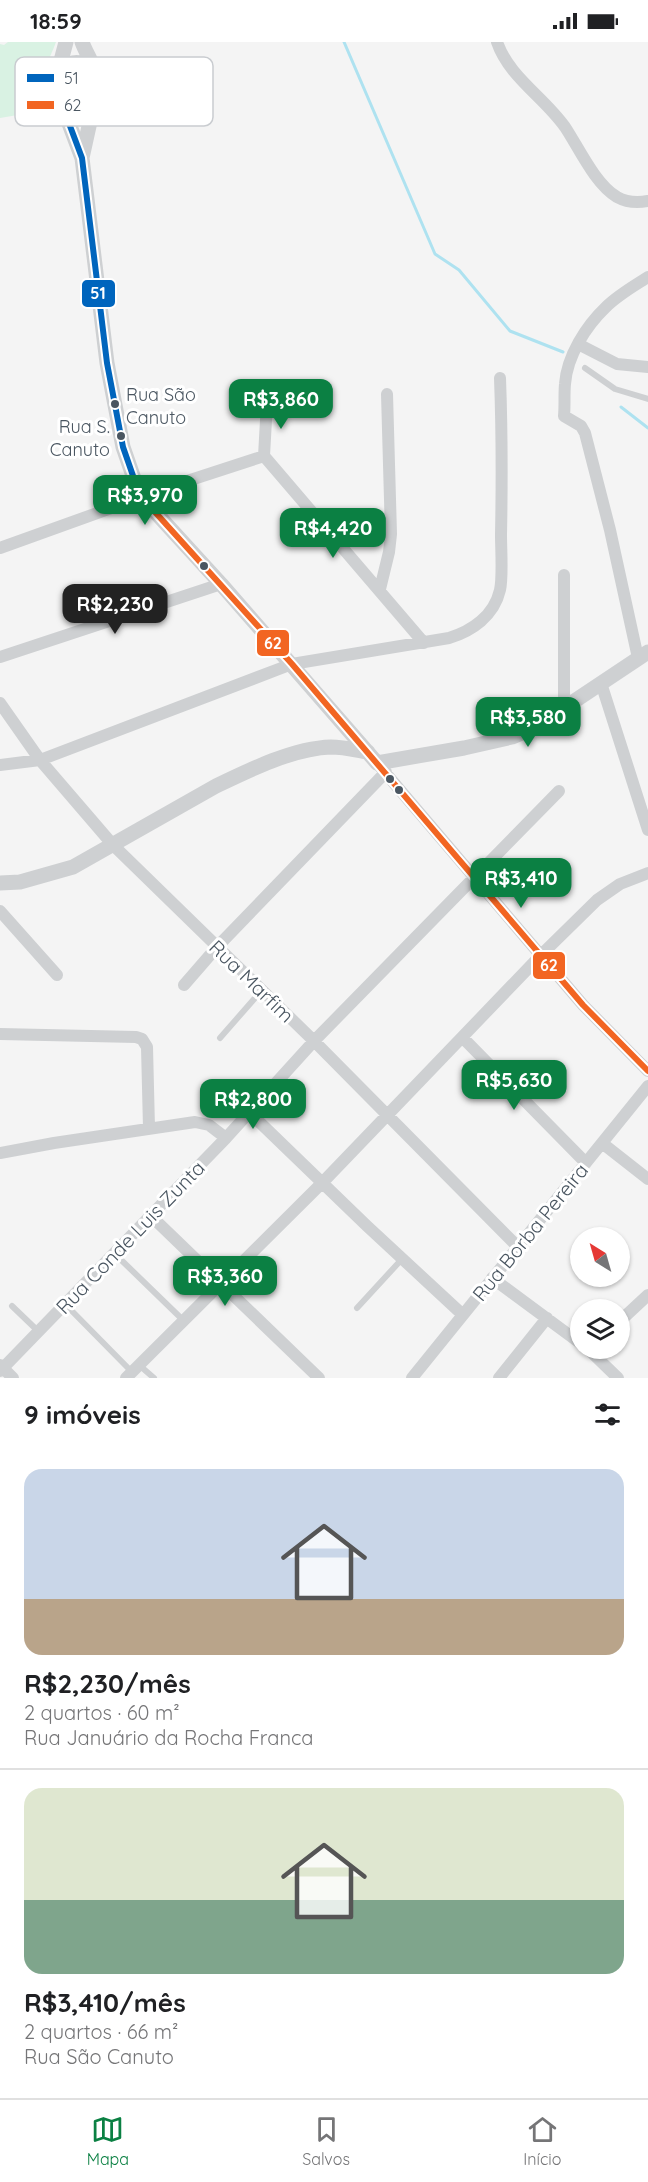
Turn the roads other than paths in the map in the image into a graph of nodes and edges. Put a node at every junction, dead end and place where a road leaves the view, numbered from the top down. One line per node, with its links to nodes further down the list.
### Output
1 (66, 42): 4 (street)
2 (82, 42): 5 (street)
3 (497, 42): 9 (street)
4 (62, 57)
5 (89, 57)
6 (70, 126): 8 (street)
7 (89, 126): 8 (street)
8 (82, 158): 19 (street)
9 (648, 201)
10 (648, 277): 11 (street)
11 (578, 344): 12 (street); 25 (street)
12 (648, 367)
13 (585, 368): 16 (lane)
14 (500, 378): 24 (street)
15 (387, 394): 23 (street)
16 (648, 399)
17 (267, 402): 18 (street)
18 (264, 456): 19 (street); 23 (street)
19 (147, 495): 20 (street); 22 (street)
20 (0, 548)
21 (564, 575): 30 (street)
22 (221, 584): 26 (street); 27 (street)
23 (380, 589): 24 (street)
24 (424, 643): 27 (street)
25 (643, 655): 28 (street)
26 (0, 657)
27 (292, 664): 31 (street); 32 (street)
28 (601, 683): 30 (street); 35 (street)
29 (0, 703): 31 (street, Rua Marfim)
30 (564, 708): 32 (street)
31 (40, 760): 33 (street); 36 (street, Rua Marfim)
32 (377, 762): 36 (street); 38 (street); 41 (street)
33 (0, 765)
34 (559, 791): 38 (street, Rua Conde Luis Zunta)
35 (648, 830)
36 (113, 845): 39 (street); 41 (street, Rua Marfim)
37 (648, 873): 42 (street)
38 (473, 877): 42 (street); 49 (street, Rua Conde Luis Zunta)
39 (0, 883)
40 (0, 911): 43 (street)
41 (218, 947): 44 (street); 45 (street, Rua Marfim)
42 (541, 955): 48 (street); 50 (street)
43 (57, 975)
44 (184, 985)
45 (262, 990): 47 (lane); 49 (street, Rua Marfim)
46 (0, 1034): 54 (street)
47 (220, 1038)
48 (463, 1038): 53 (street); 58 (street)
49 (315, 1041): 52 (street, Rua Conde Luis Zunta); 53 (street, Rua Marfim)
50 (648, 1071)
51 (648, 1086): 56 (street, Rua Borba Pereira)
52 (249, 1112): 55 (street, Rua Conde Luis Zunta); 60 (street)
53 (389, 1115): 60 (street); 62 (street, Rua Marfim)
54 (149, 1128): 55 (street); 57 (street)
55 (226, 1138): 61 (street, Rua Conde Luis Zunta)
56 (602, 1143): 58 (street, Rua Borba Pereira); 59 (street)
57 (0, 1153)
58 (586, 1163): 62 (street, Rua Borba Pereira)
59 (648, 1179)
60 (323, 1182): 64 (street); 66 (street)
61 (151, 1216): 63 (street, Rua Conde Luis Zunta); 66 (street)
62 (518, 1247): 65 (street, Rua Borba Pereira)
63 (115, 1254): 68 (street, Rua Conde Luis Zunta); 74 (lane)
64 (402, 1258): 70 (lane); 72 (street)
65 (492, 1278): 72 (street, Rua Borba Pereira); 73 (street)
66 (222, 1283): 74 (street); 82 (street)
67 (648, 1295): 71 (street)
68 (65, 1304): 75 (street, Rua Conde Luis Zunta); 79 (lane)
69 (12, 1306): 75 (lane)
70 (357, 1308)
71 (630, 1312)
72 (463, 1315): 83 (street, Rua Borba Pereira)
73 (547, 1318): 76 (street); 84 (street)
74 (183, 1320): 79 (street)
75 (38, 1332): 78 (street, Rua Conde Luis Zunta)
76 (570, 1335)
77 (598, 1359): 85 (street)
78 (1, 1368): 80 (street)
79 (132, 1372): 81 (lane)
80 (13, 1378)
81 (154, 1378)
82 (320, 1378)
83 (412, 1378)
84 (499, 1378)
85 (618, 1378)

